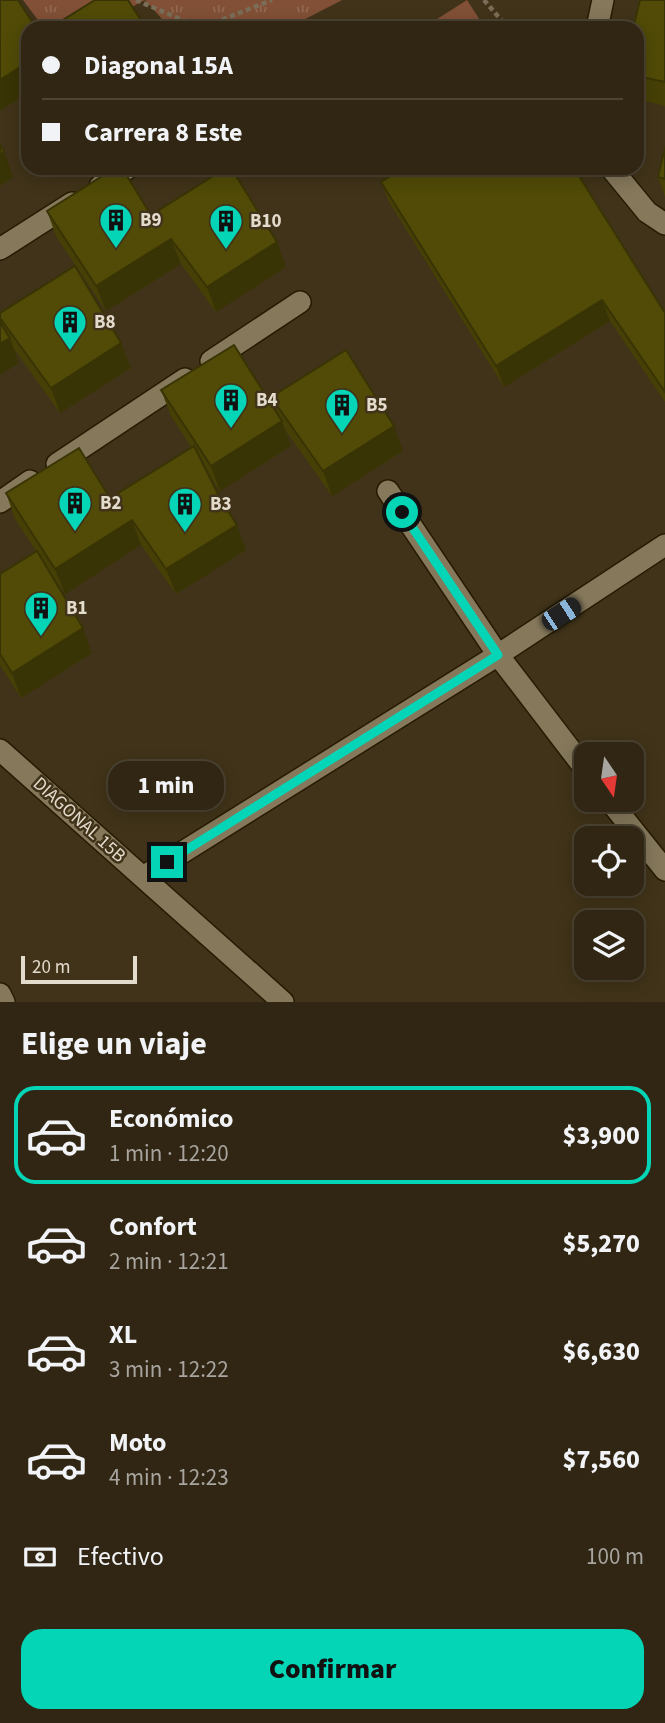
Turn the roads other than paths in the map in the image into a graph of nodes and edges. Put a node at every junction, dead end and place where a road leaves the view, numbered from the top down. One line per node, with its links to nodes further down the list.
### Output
1 (603, 0): 2 (street)
2 (598, 21)
3 (117, 175): 6 (street)
4 (617, 175): 5 (street)
5 (665, 224)
6 (0, 249)
7 (300, 302): 9 (street)
8 (388, 491): 11 (street)
9 (0, 502)
10 (665, 545): 11 (street)
11 (498, 655): 13 (street); 16 (street)
12 (0, 750): 16 (street, DIAGONAL 15B)
13 (574, 754)
14 (619, 812): 15 (street)
15 (665, 870)
16 (143, 877): 19 (street, DIAGONAL 15B)
17 (0, 994): 18 (street)
18 (4, 1002)
19 (283, 1002)

